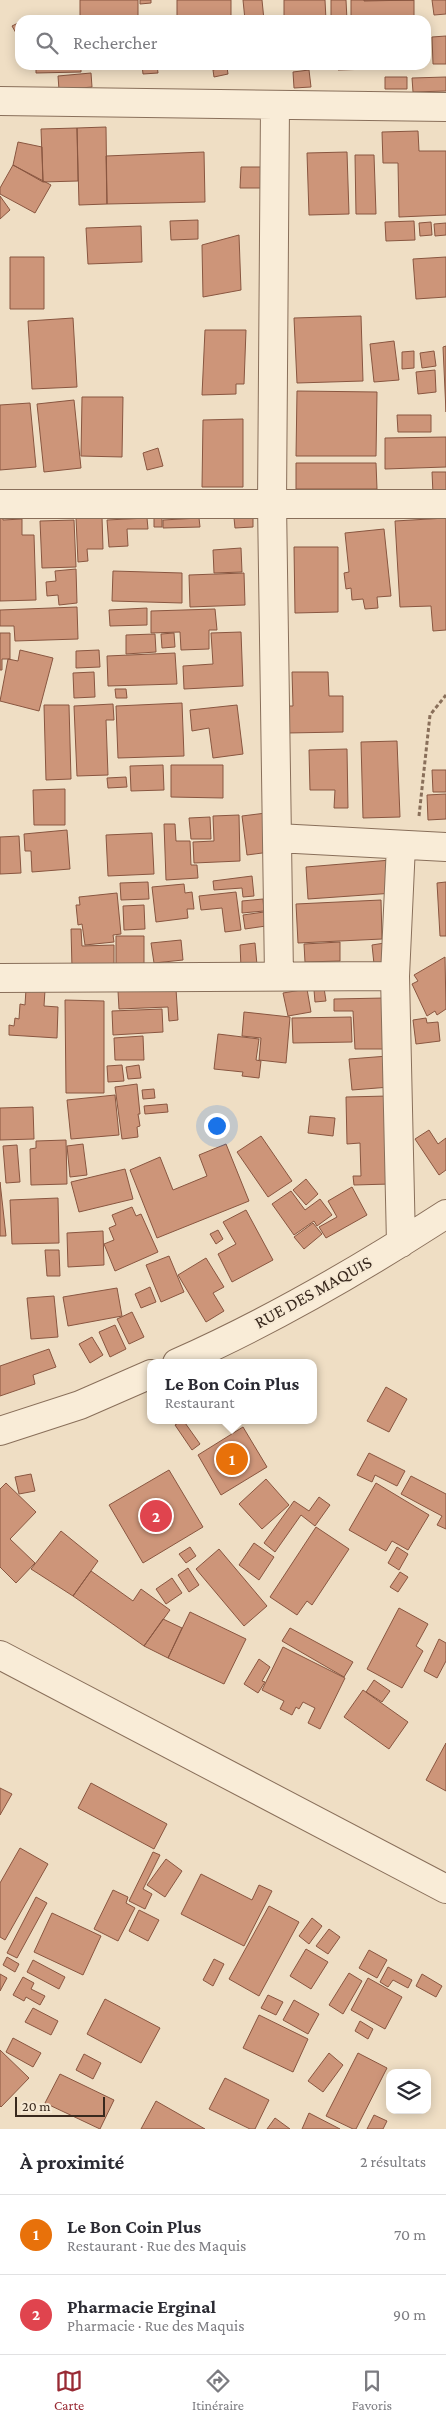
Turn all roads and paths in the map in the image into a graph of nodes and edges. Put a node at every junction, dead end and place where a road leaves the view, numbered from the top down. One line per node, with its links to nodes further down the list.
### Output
1 (0, 101): 2 (street)
2 (275, 106): 3 (street); 4 (street)
3 (446, 107)
4 (272, 503): 5 (street); 6 (street); 8 (street)
5 (0, 504)
6 (446, 504)
7 (446, 695): 9 (path)
8 (278, 838): 9 (street); 11 (street)
9 (408, 846): 10 (street); 12 (street)
10 (446, 847)
11 (279, 976): 12 (street); 13 (street)
12 (395, 976): 15 (street)
13 (0, 978)
14 (446, 1214): 15 (street, RUE DES MAQUIS)
15 (401, 1243): 16 (street, RUE DES MAQUIS)
16 (185, 1359)
17 (147, 1376): 18 (street)
18 (0, 1431)
19 (0, 1655): 20 (street)
20 (446, 1889)

